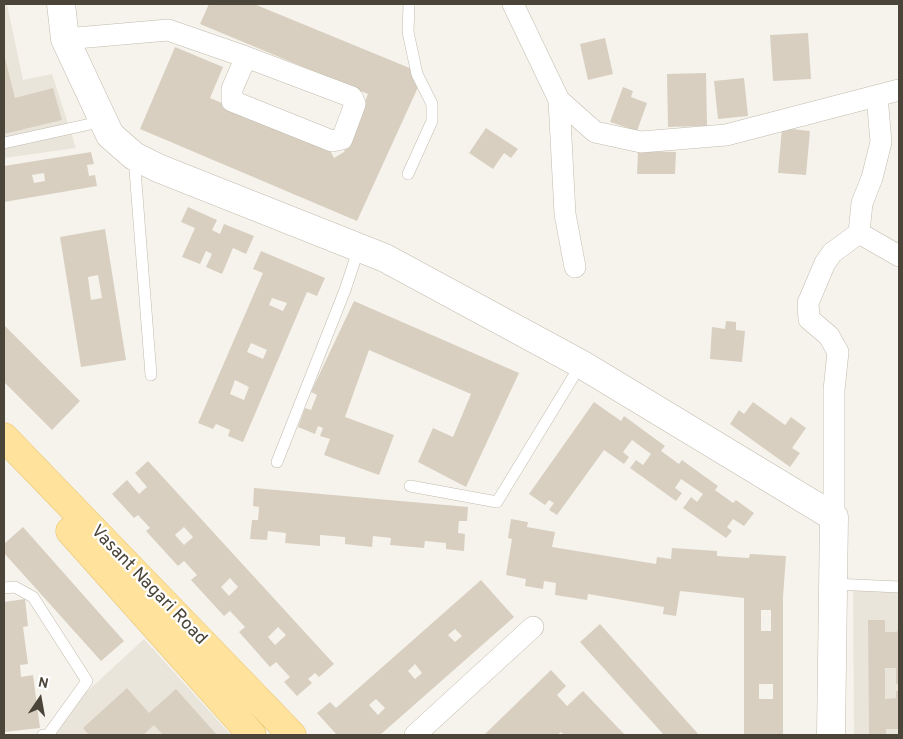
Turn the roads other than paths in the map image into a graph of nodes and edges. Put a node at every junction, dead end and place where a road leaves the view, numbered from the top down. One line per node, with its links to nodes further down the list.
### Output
1 (62, 4): 4 (street)
2 (409, 4): 12 (lane)
3 (513, 4): 8 (street)
4 (65, 39): 5 (street); 9 (street)
5 (246, 57): 5 (street)
6 (899, 90): 7 (street)
7 (877, 96): 8 (street); 13 (street)
8 (559, 100): 16 (street)
9 (104, 121): 10 (lane); 11 (street)
10 (4, 143)
11 (134, 156): 14 (street); 18 (lane)
12 (408, 174)
13 (860, 233): 15 (street); 23 (street)
14 (360, 248): 17 (street); 21 (lane)
15 (899, 256)
16 (576, 267)
17 (581, 364): 22 (lane); 23 (street)
18 (151, 375)
19 (4, 437): 30 (main road, Vasant Nagari Road)
20 (4, 462): 29 (main road, Vasant Nagari Road)
21 (277, 462)
22 (410, 486)
23 (834, 517): 24 (street)
24 (834, 584): 26 (lane); 32 (street)
25 (4, 588): 28 (lane)
26 (899, 588)
27 (533, 627): 31 (street)
28 (43, 735)
29 (252, 735)
30 (292, 735)
31 (416, 735)
32 (831, 735)

